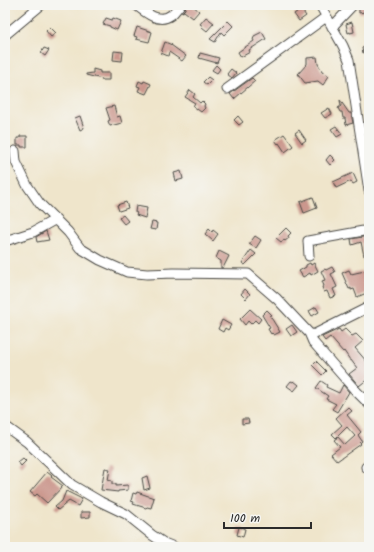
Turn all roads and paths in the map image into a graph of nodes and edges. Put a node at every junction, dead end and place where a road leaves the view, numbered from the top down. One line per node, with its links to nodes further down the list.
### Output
1 (41, 5): 8 (street)
2 (136, 5): 3 (street)
3 (180, 5)
4 (320, 5): 6 (street)
5 (352, 5): 7 (street)
6 (326, 17): 7 (street); 9 (street)
7 (332, 26): 11 (street)
8 (5, 35)
9 (227, 89)
10 (15, 150): 12 (street)
11 (369, 191)
12 (56, 219): 14 (street); 17 (street)
13 (369, 230): 15 (street)
14 (5, 241)
15 (309, 256)
16 (369, 307): 17 (street)
17 (310, 335): 18 (street)
18 (369, 404)
19 (5, 426): 20 (street)
20 (174, 547)

